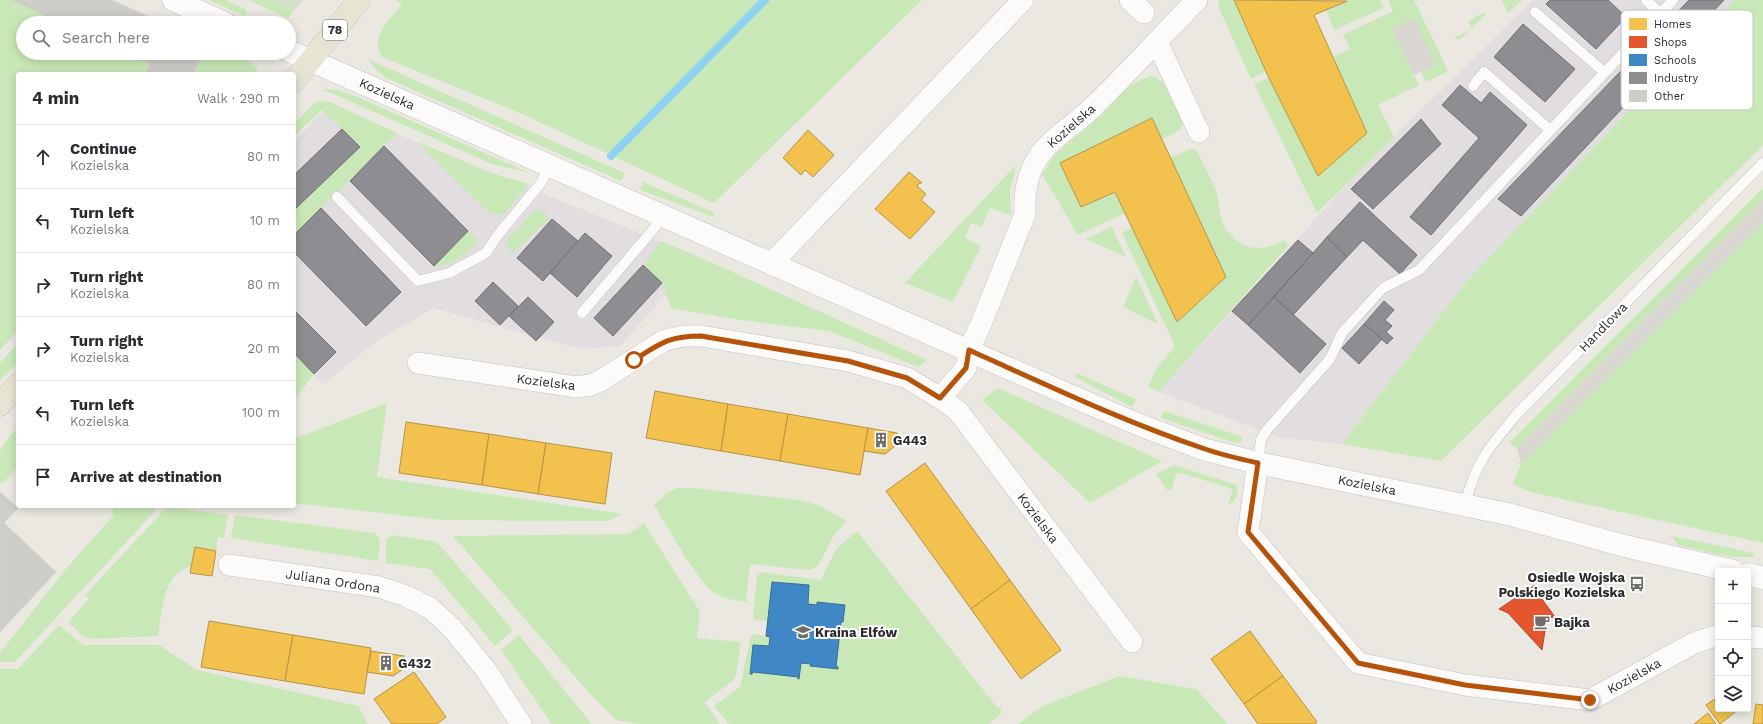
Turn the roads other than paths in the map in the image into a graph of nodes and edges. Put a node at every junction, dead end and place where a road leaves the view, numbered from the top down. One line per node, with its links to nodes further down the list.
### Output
1 (173, 0): 10 (street)
2 (359, 0): 14 (main road, 78)
3 (1024, 0): 24 (street)
4 (1197, 0): 11 (street, Kozielska)
5 (1646, 0): 7 (lane)
6 (1672, 0): 8 (lane)
7 (1657, 10)
8 (1663, 10)
9 (1535, 12): 15 (lane)
10 (209, 16)
11 (1157, 42): 19 (street); 26 (street, Kozielska)
12 (296, 54): 14 (street, Kozielska)
13 (1621, 54): 15 (lane)
14 (311, 61): 16 (main road, 78); 21 (street, Kozielska)
15 (1604, 72): 18 (lane)
16 (296, 79)
17 (1473, 86): 18 (lane)
18 (1550, 130): 31 (lane)
19 (1199, 132)
20 (1763, 163): 32 (lane, Handlowa)
21 (549, 166): 22 (lane); 23 (street, Kozielska)
22 (337, 197)
23 (663, 216): 24 (street, Kozielska); 25 (lane)
24 (771, 264): 26 (street, Kozielska)
25 (582, 313)
26 (969, 350): 29 (street, Kozielska); 31 (street, Kozielska)
27 (418, 363): 29 (street, Kozielska)
28 (16, 387): 30 (main road)
29 (940, 398): 38 (street, Kozielska)
30 (0, 405)
31 (1258, 463): 32 (street, Kozielska); 35 (street, Kozielska)
32 (1465, 504): 34 (street, Kozielska)
33 (229, 565): 39 (street, Juliana Ordona)
34 (1715, 569)
35 (1715, 636)
36 (1751, 637): 37 (street)
37 (1763, 638)
38 (1132, 642)
39 (521, 724)

